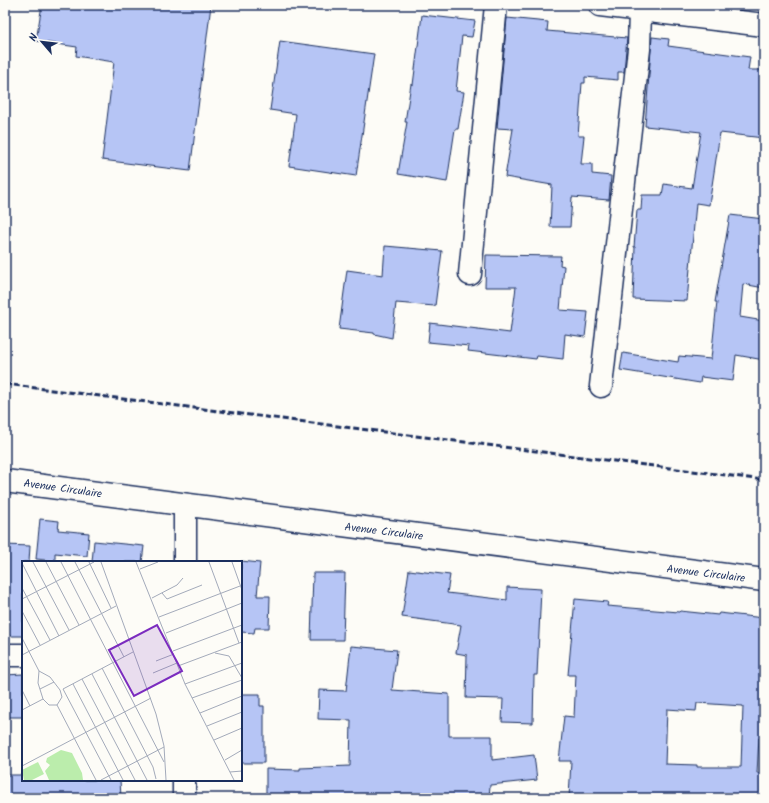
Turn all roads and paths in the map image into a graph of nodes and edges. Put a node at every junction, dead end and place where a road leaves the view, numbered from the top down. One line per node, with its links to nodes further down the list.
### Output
1 (496, 5): 6 (street)
2 (600, 5): 3 (street)
3 (640, 10): 4 (street); 7 (street)
4 (683, 10): 5 (street)
5 (764, 25)
6 (470, 274)
7 (601, 386)
8 (5, 480): 9 (street, Avenue Circulaire)
9 (185, 505): 10 (street); 11 (street, Avenue Circulaire)
10 (185, 561)
11 (764, 580)
12 (5, 655): 13 (street)
13 (22, 655)
14 (184, 781): 15 (street)
15 (184, 798)

